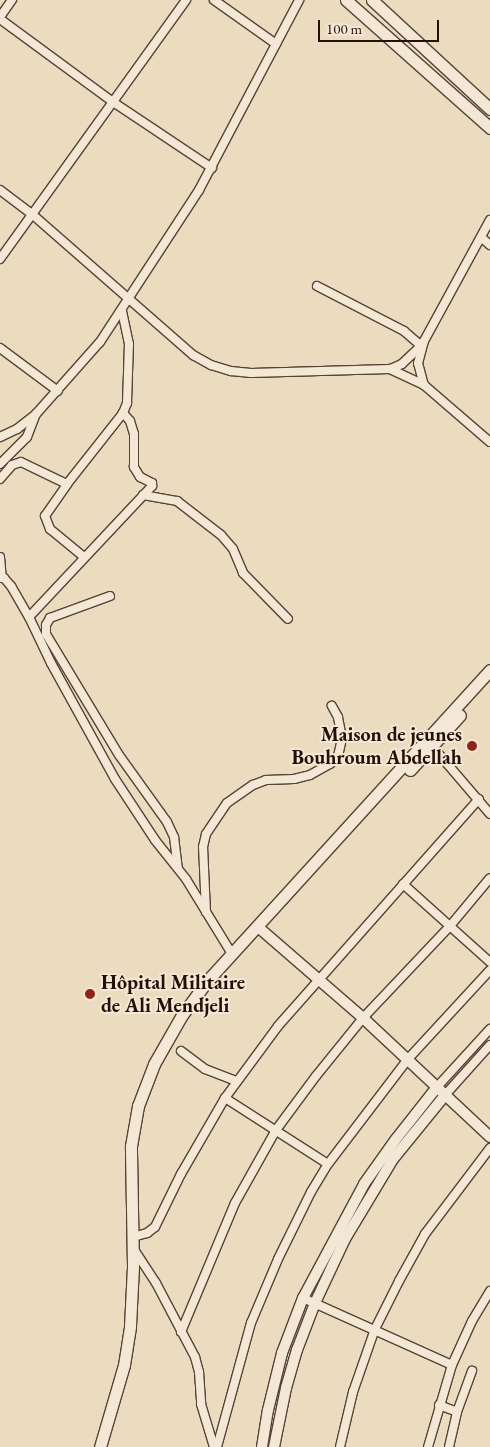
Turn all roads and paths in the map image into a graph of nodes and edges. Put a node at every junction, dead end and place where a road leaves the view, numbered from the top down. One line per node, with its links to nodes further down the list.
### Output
1 (12, 0): 7 (street)
2 (186, 0): 9 (street)
3 (214, 0): 8 (street)
4 (299, 0): 8 (street)
5 (346, 0): 11 (main road)
6 (372, 0): 10 (main road)
7 (0, 18): 9 (street)
8 (276, 44): 12 (street)
9 (113, 102): 12 (street); 14 (street)
10 (490, 109)
11 (490, 128)
12 (212, 168): 20 (street)
13 (0, 190): 14 (street)
14 (33, 215): 18 (street); 20 (street)
15 (490, 220): 16 (street)
16 (481, 237): 17 (street); 22 (street)
17 (490, 245)
18 (0, 259)
19 (317, 286): 22 (street)
20 (130, 298): 21 (street); 24 (street)
21 (122, 310): 26 (street); 27 (street)
22 (421, 346): 24 (street); 25 (street)
23 (0, 348): 26 (street)
24 (390, 369): 25 (street)
25 (424, 385): 30 (street)
26 (58, 391): 28 (street)
27 (123, 413): 33 (street); 34 (street)
28 (36, 414): 29 (street); 31 (street)
29 (0, 437)
30 (490, 442)
31 (0, 464)
32 (0, 479): 33 (street)
33 (67, 484): 36 (street)
34 (143, 495): 36 (street); 40 (street)
35 (0, 557): 37 (street)
36 (84, 557): 39 (street)
37 (1, 578): 39 (street)
38 (110, 596): 47 (street)
39 (29, 617): 47 (street)
40 (288, 619)
41 (490, 670): 52 (main road)
42 (490, 681): 44 (main road)
43 (332, 706): 50 (street)
44 (432, 746): 45 (street); 52 (main road)
45 (479, 799): 46 (street); 49 (street)
46 (490, 814)
47 (178, 870): 50 (street)
48 (490, 878): 51 (street)
49 (403, 884): 51 (street); 56 (street)
50 (206, 912): 53 (street)
51 (450, 926): 54 (street); 57 (street)
52 (258, 927): 53 (main road); 56 (street)
53 (232, 954): 70 (main road)
54 (490, 962)
55 (490, 970): 61 (street)
56 (318, 978): 57 (street); 62 (street)
57 (364, 1018): 61 (street); 66 (street)
58 (490, 1029): 63 (street)
59 (490, 1045): 64 (street)
60 (181, 1051): 62 (street)
61 (408, 1059): 63 (street); 69 (street)
62 (237, 1081): 65 (street)
63 (437, 1087): 64 (street); 72 (street)
64 (446, 1094): 67 (street); 73 (street)
65 (225, 1098): 66 (street); 70 (street)
66 (276, 1130): 69 (street); 75 (street)
67 (490, 1137)
68 (490, 1148): 74 (street)
69 (328, 1164): 81 (street)
70 (132, 1242): 75 (street); 80 (main road)
71 (490, 1291): 76 (street)
72 (304, 1298): 73 (street); 82 (street)
73 (314, 1303): 74 (street); 83 (street)
74 (375, 1329): 76 (street); 84 (street)
75 (181, 1332): 81 (street)
76 (452, 1365): 78 (street)
77 (472, 1371): 79 (street)
78 (439, 1405): 79 (street); 85 (street)
79 (457, 1412): 86 (street)
80 (100, 1447)
81 (216, 1447)
82 (262, 1447)
83 (274, 1447)
84 (340, 1447)
85 (428, 1447)
86 (449, 1447)

